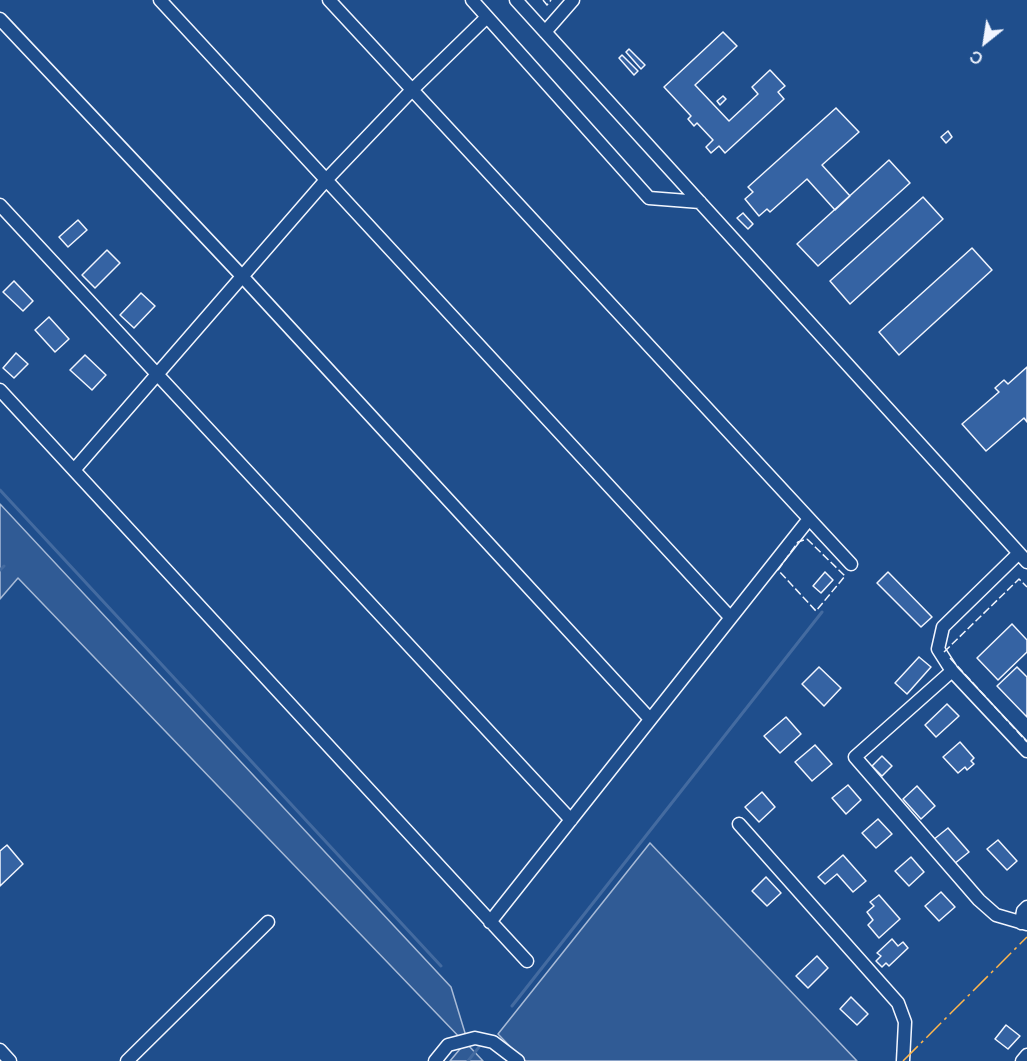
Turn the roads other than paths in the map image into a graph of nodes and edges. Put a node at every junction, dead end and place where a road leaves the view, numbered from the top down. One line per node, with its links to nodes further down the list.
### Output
1 (160, 0): 10 (street)
2 (329, 0): 9 (street)
3 (472, 0): 6 (street)
4 (516, 0): 8 (street)
5 (573, 0): 8 (street)
6 (488, 17): 9 (street); 11 (street)
7 (0, 19): 13 (street)
8 (545, 32): 11 (street)
9 (412, 90): 10 (street); 17 (street)
10 (326, 180): 13 (street); 20 (street)
11 (700, 202): 18 (street)
12 (0, 205): 14 (street)
13 (241, 275): 14 (street); 22 (street)
14 (157, 371): 16 (street); 24 (street)
15 (0, 390): 16 (street)
16 (74, 470): 28 (street)
17 (808, 519): 19 (street); 20 (street)
18 (1023, 557): 21 (street)
19 (851, 564)
20 (730, 617): 22 (street)
21 (951, 671): 23 (street); 29 (street)
22 (649, 718): 24 (street)
23 (1027, 751)
24 (571, 820): 28 (street)
25 (740, 824): 37 (street)
26 (1027, 907): 29 (street)
27 (268, 922): 34 (street)
28 (490, 922): 30 (street)
29 (1024, 923)
30 (527, 961)
31 (0, 1050): 33 (street)
32 (1027, 1055): 38 (street)
33 (10, 1061)
34 (127, 1061)
35 (435, 1061): 36 (street)
36 (518, 1061)
37 (903, 1061)
38 (1022, 1061)

